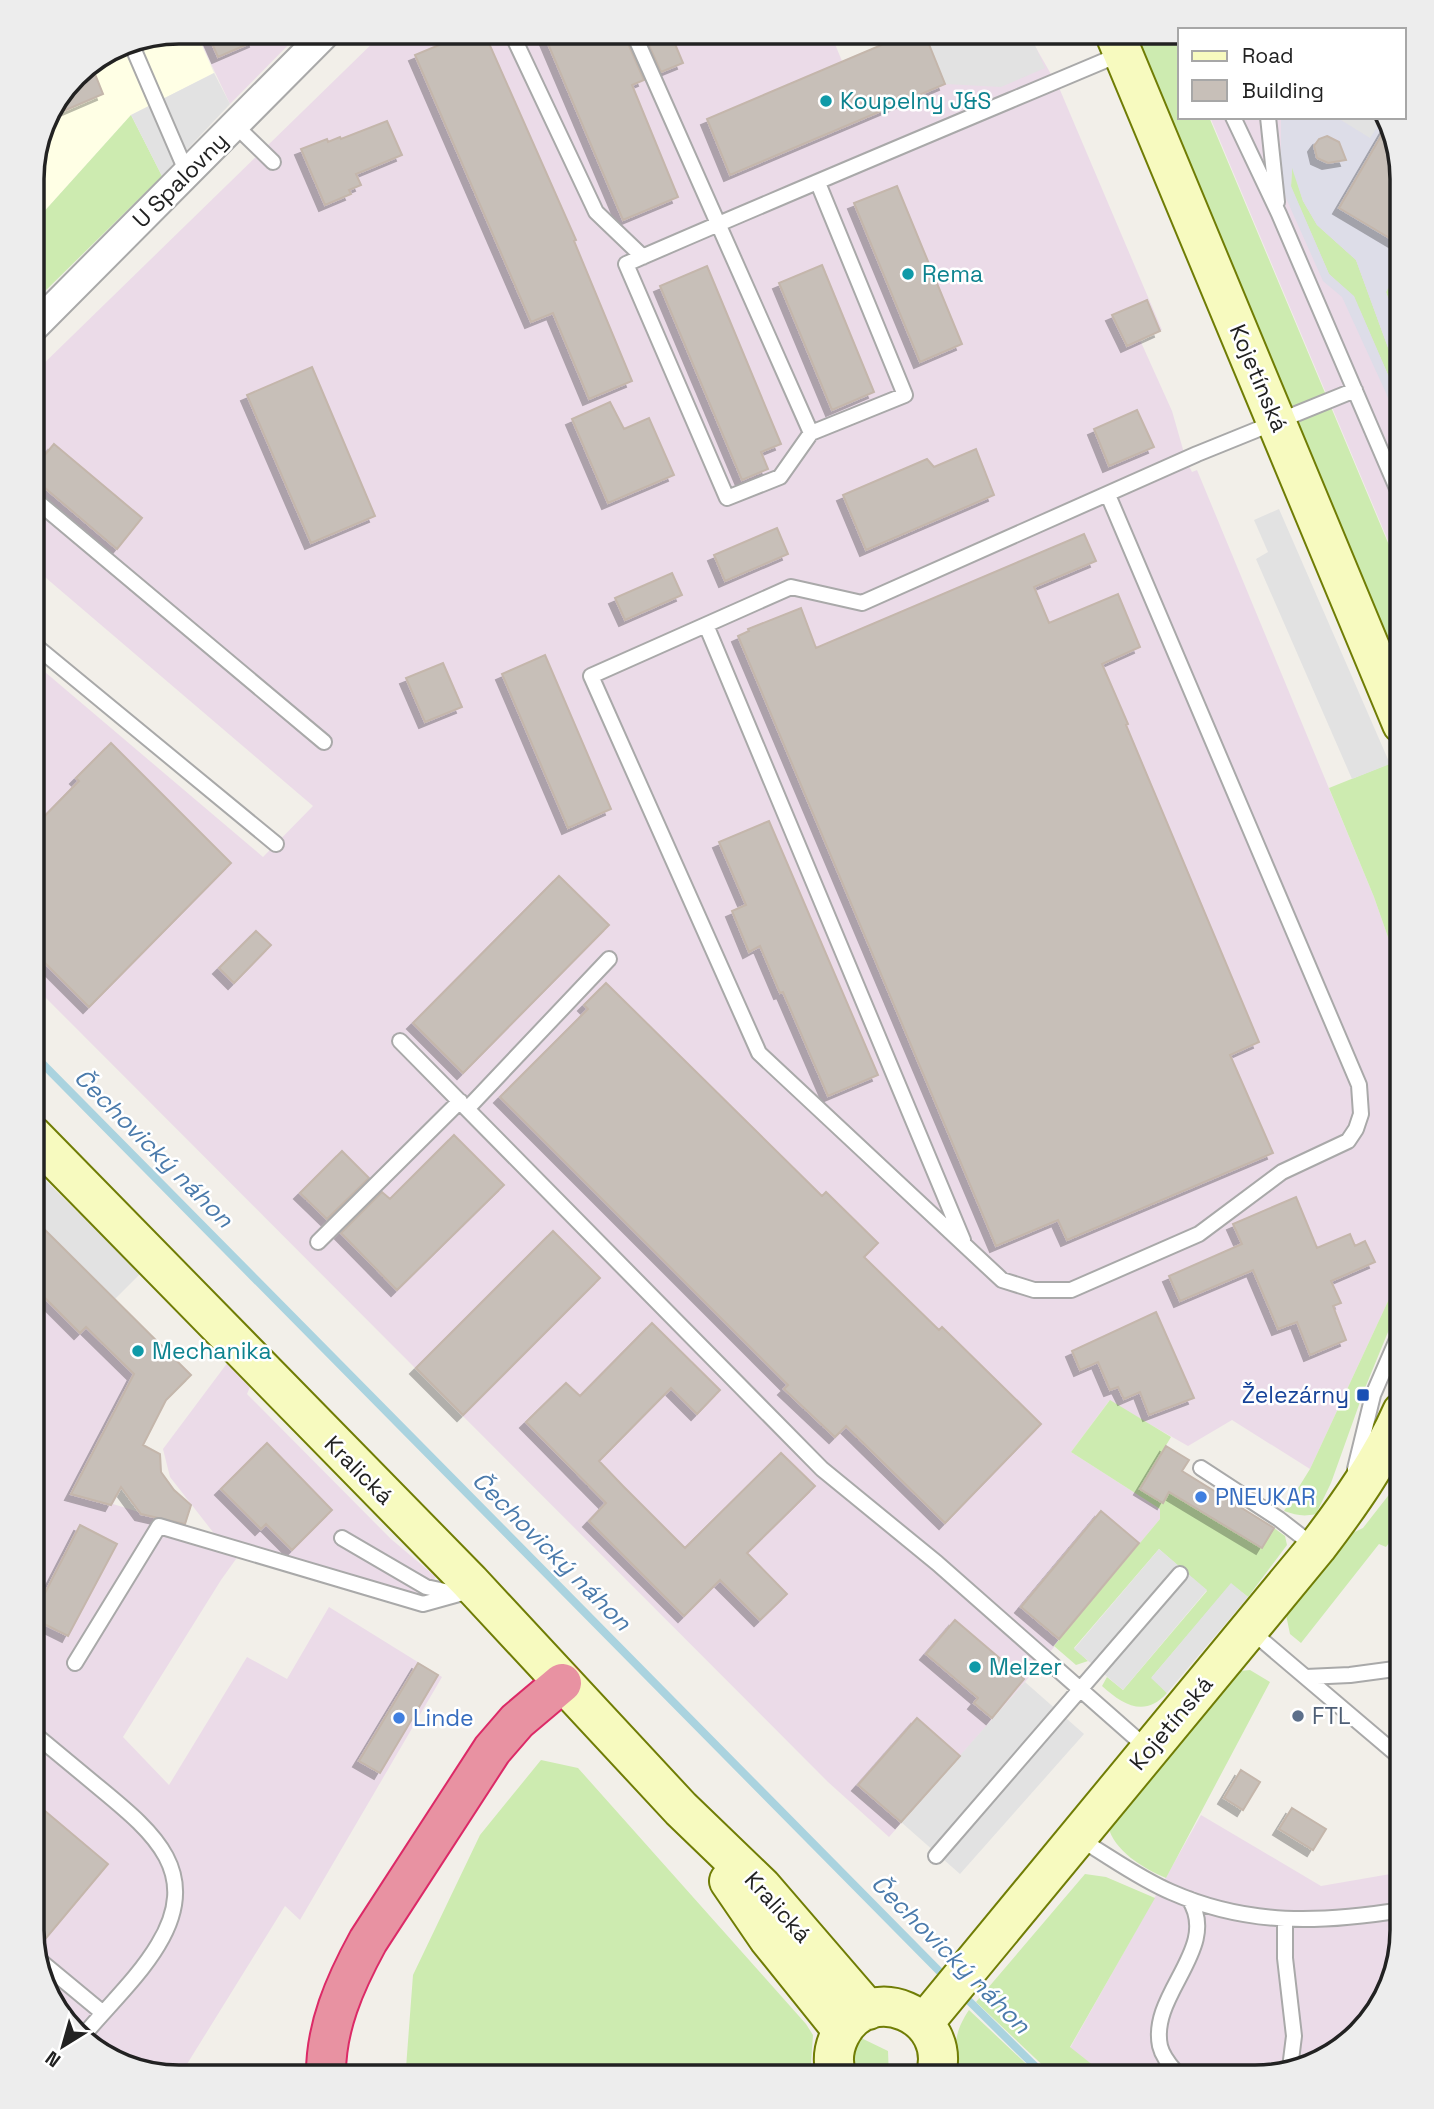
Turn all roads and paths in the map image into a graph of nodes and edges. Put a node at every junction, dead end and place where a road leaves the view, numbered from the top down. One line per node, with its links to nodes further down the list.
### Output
1 (315, 44): 9 (street, U Spalovny)
2 (518, 44): 15 (lane)
3 (638, 44): 14 (lane)
4 (1115, 44): 12 (lane)
5 (1120, 44): 18 (main road, Kojetínská)
6 (134, 51): 11 (lane)
7 (1234, 119): 13 (lane)
8 (1268, 119): 13 (lane)
9 (235, 125): 10 (lane); 11 (street, U Spalovny)
10 (273, 162)
11 (187, 173): 16 (street, U Spalovny)
12 (818, 183): 14 (lane); 19 (lane)
13 (1279, 214): 17 (lane)
14 (720, 224): 15 (lane); 19 (lane)
15 (643, 257): 19 (lane)
16 (44, 317)
17 (1355, 390): 18 (lane); 20 (lane)
18 (1277, 421): 21 (lane); 25 (main road, Kojetínská)
19 (811, 433)
20 (1390, 471)
21 (1108, 495): 23 (lane); 33 (lane)
22 (44, 507): 26 (lane)
23 (706, 625): 33 (lane); 33 (lane)
24 (44, 653): 27 (lane)
25 (1390, 695)
26 (324, 742)
27 (276, 844)
28 (609, 959): 30 (lane)
29 (400, 1041): 30 (lane)
30 (463, 1105): 32 (lane); 47 (lane)
31 (44, 1148): 41 (main road, Kralická)
32 (318, 1242)
33 (966, 1246)
34 (1390, 1356): 37 (lane)
35 (1390, 1435): 37 (main road, Kojetínská)
36 (1201, 1468): 39 (lane)
37 (1345, 1510): 39 (main road, Kojetínská)
38 (342, 1538): 41 (lane)
39 (1316, 1548): 42 (main road, Kojetínská)
40 (1180, 1574): 47 (lane)
41 (464, 1588): 43 (lane); 46 (main road, Kralická)
42 (1249, 1629): 45 (lane); 49 (main road, Kojetínská)
43 (75, 1663)
44 (1390, 1670): 45 (lane)
45 (1306, 1677): 50 (lane)
46 (562, 1683): 60 (main road, Kralická); 62 (highway)
47 (1080, 1689): 49 (lane); 52 (lane)
48 (44, 1742): 57 (lane)
49 (1149, 1749): 51 (main road, Kojetínská)
50 (1390, 1749)
51 (1077, 1837): 53 (lane); 58 (main road, Kojetínská)
52 (936, 1856)
53 (1189, 1899): 55 (lane); 65 (lane)
54 (1390, 1911): 55 (lane)
55 (1285, 1920): 61 (lane)
56 (50, 1970): 57 (lane)
57 (103, 2013): 59 (lane)
58 (928, 2017): 60 (main road); 64 (main road)
59 (98, 2019)
60 (855, 2020): 63 (main road)
61 (1291, 2061)
62 (327, 2065)
63 (835, 2065)
64 (938, 2065)
65 (1171, 2065)

